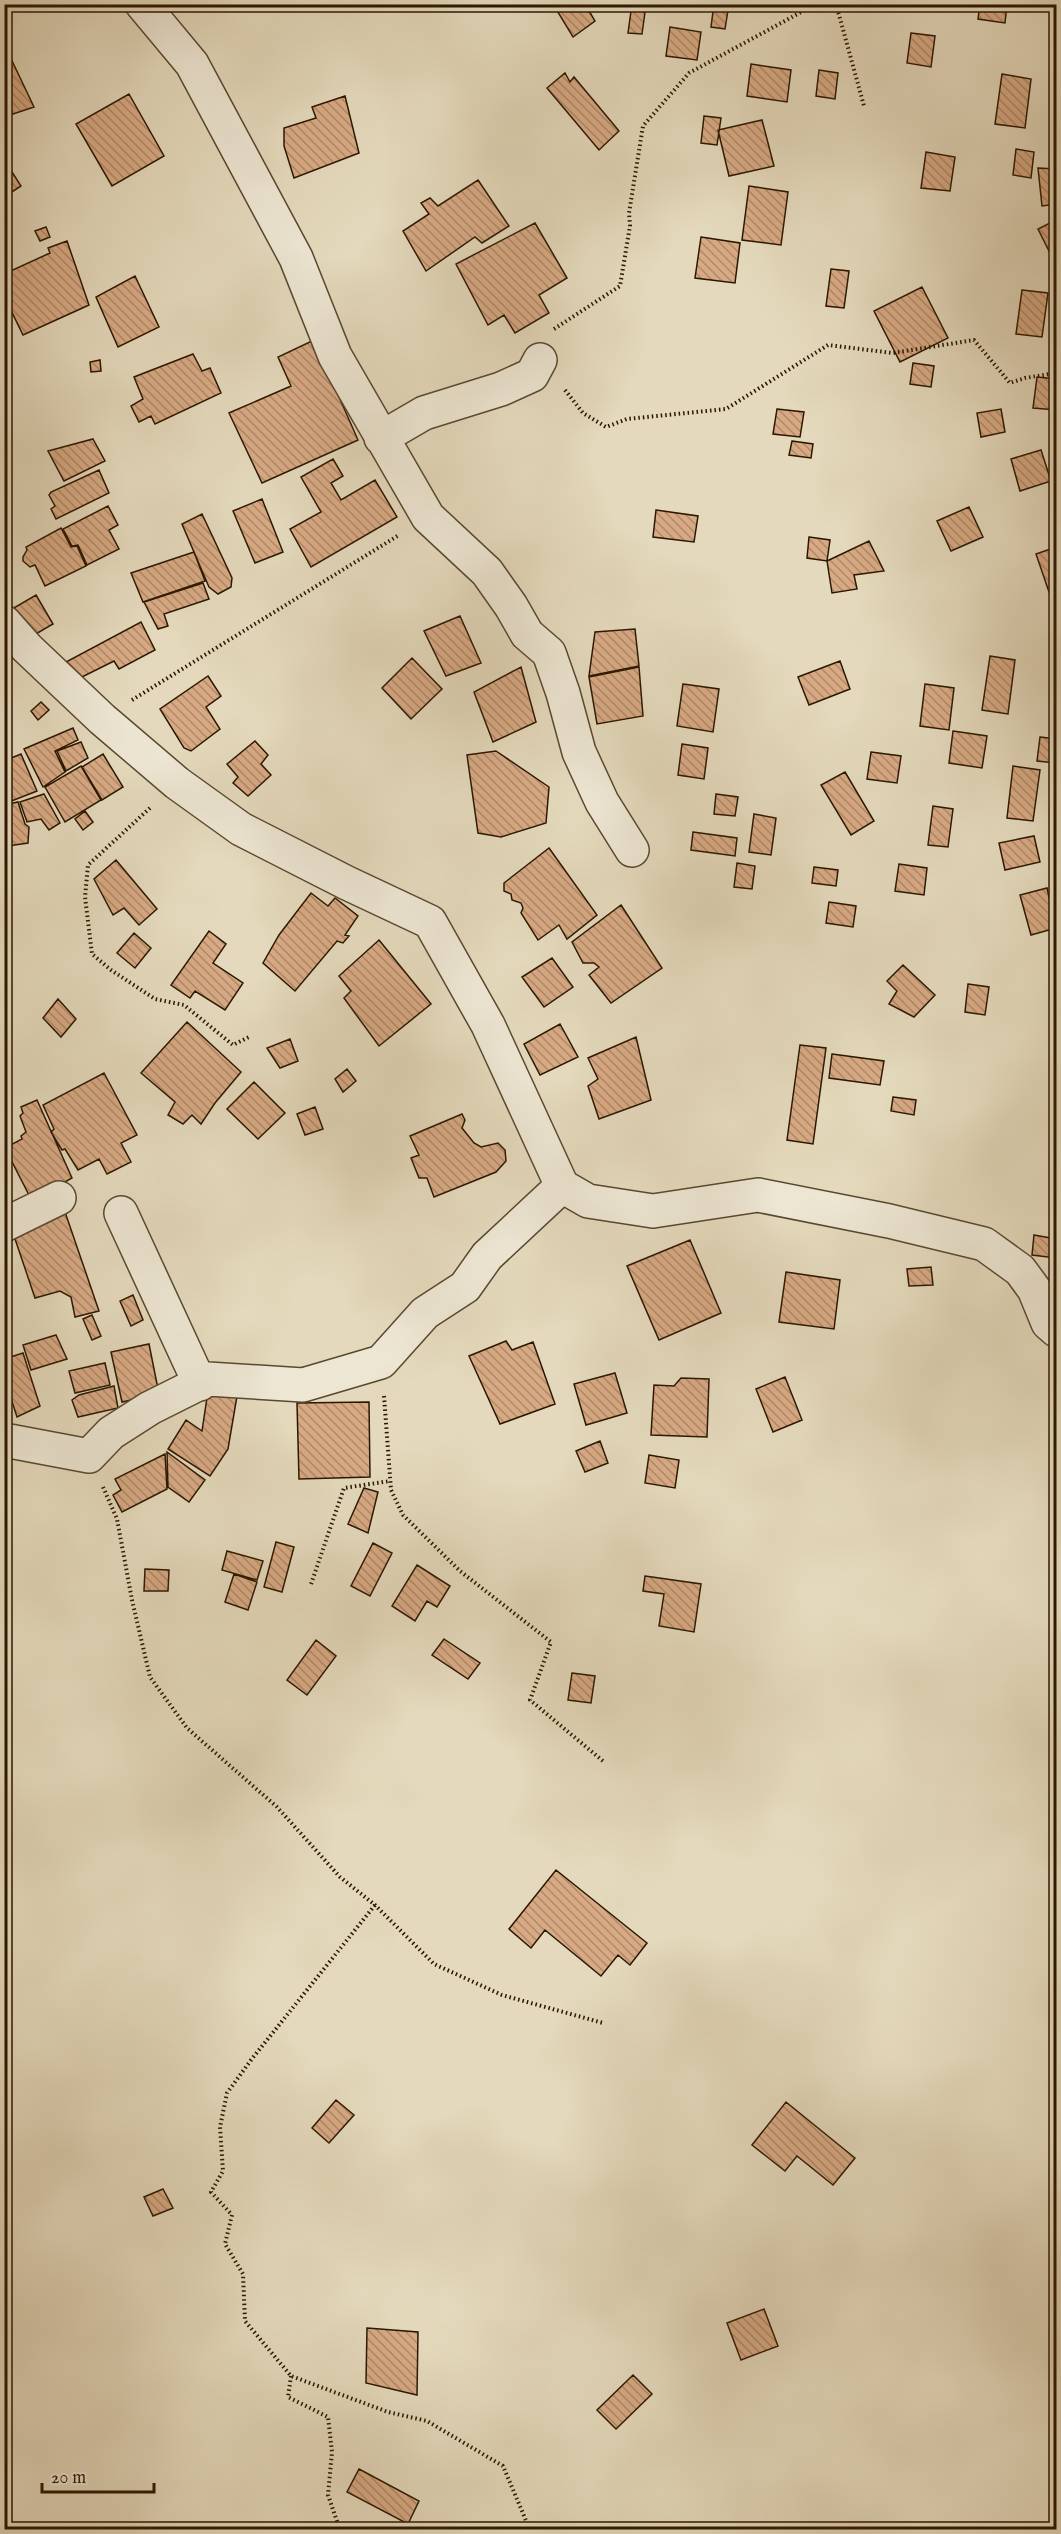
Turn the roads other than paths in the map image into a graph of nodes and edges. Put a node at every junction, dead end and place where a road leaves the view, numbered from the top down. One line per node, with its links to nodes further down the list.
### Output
1 (142, 4): 3 (street)
2 (540, 360): 3 (street)
3 (381, 438): 5 (street)
4 (4, 622): 6 (street)
5 (632, 850)
6 (562, 1186): 10 (street); 11 (street)
7 (59, 1197): 9 (street)
8 (121, 1213): 11 (street)
9 (4, 1225)
10 (1056, 1330)
11 (200, 1383): 12 (street)
12 (4, 1440)

